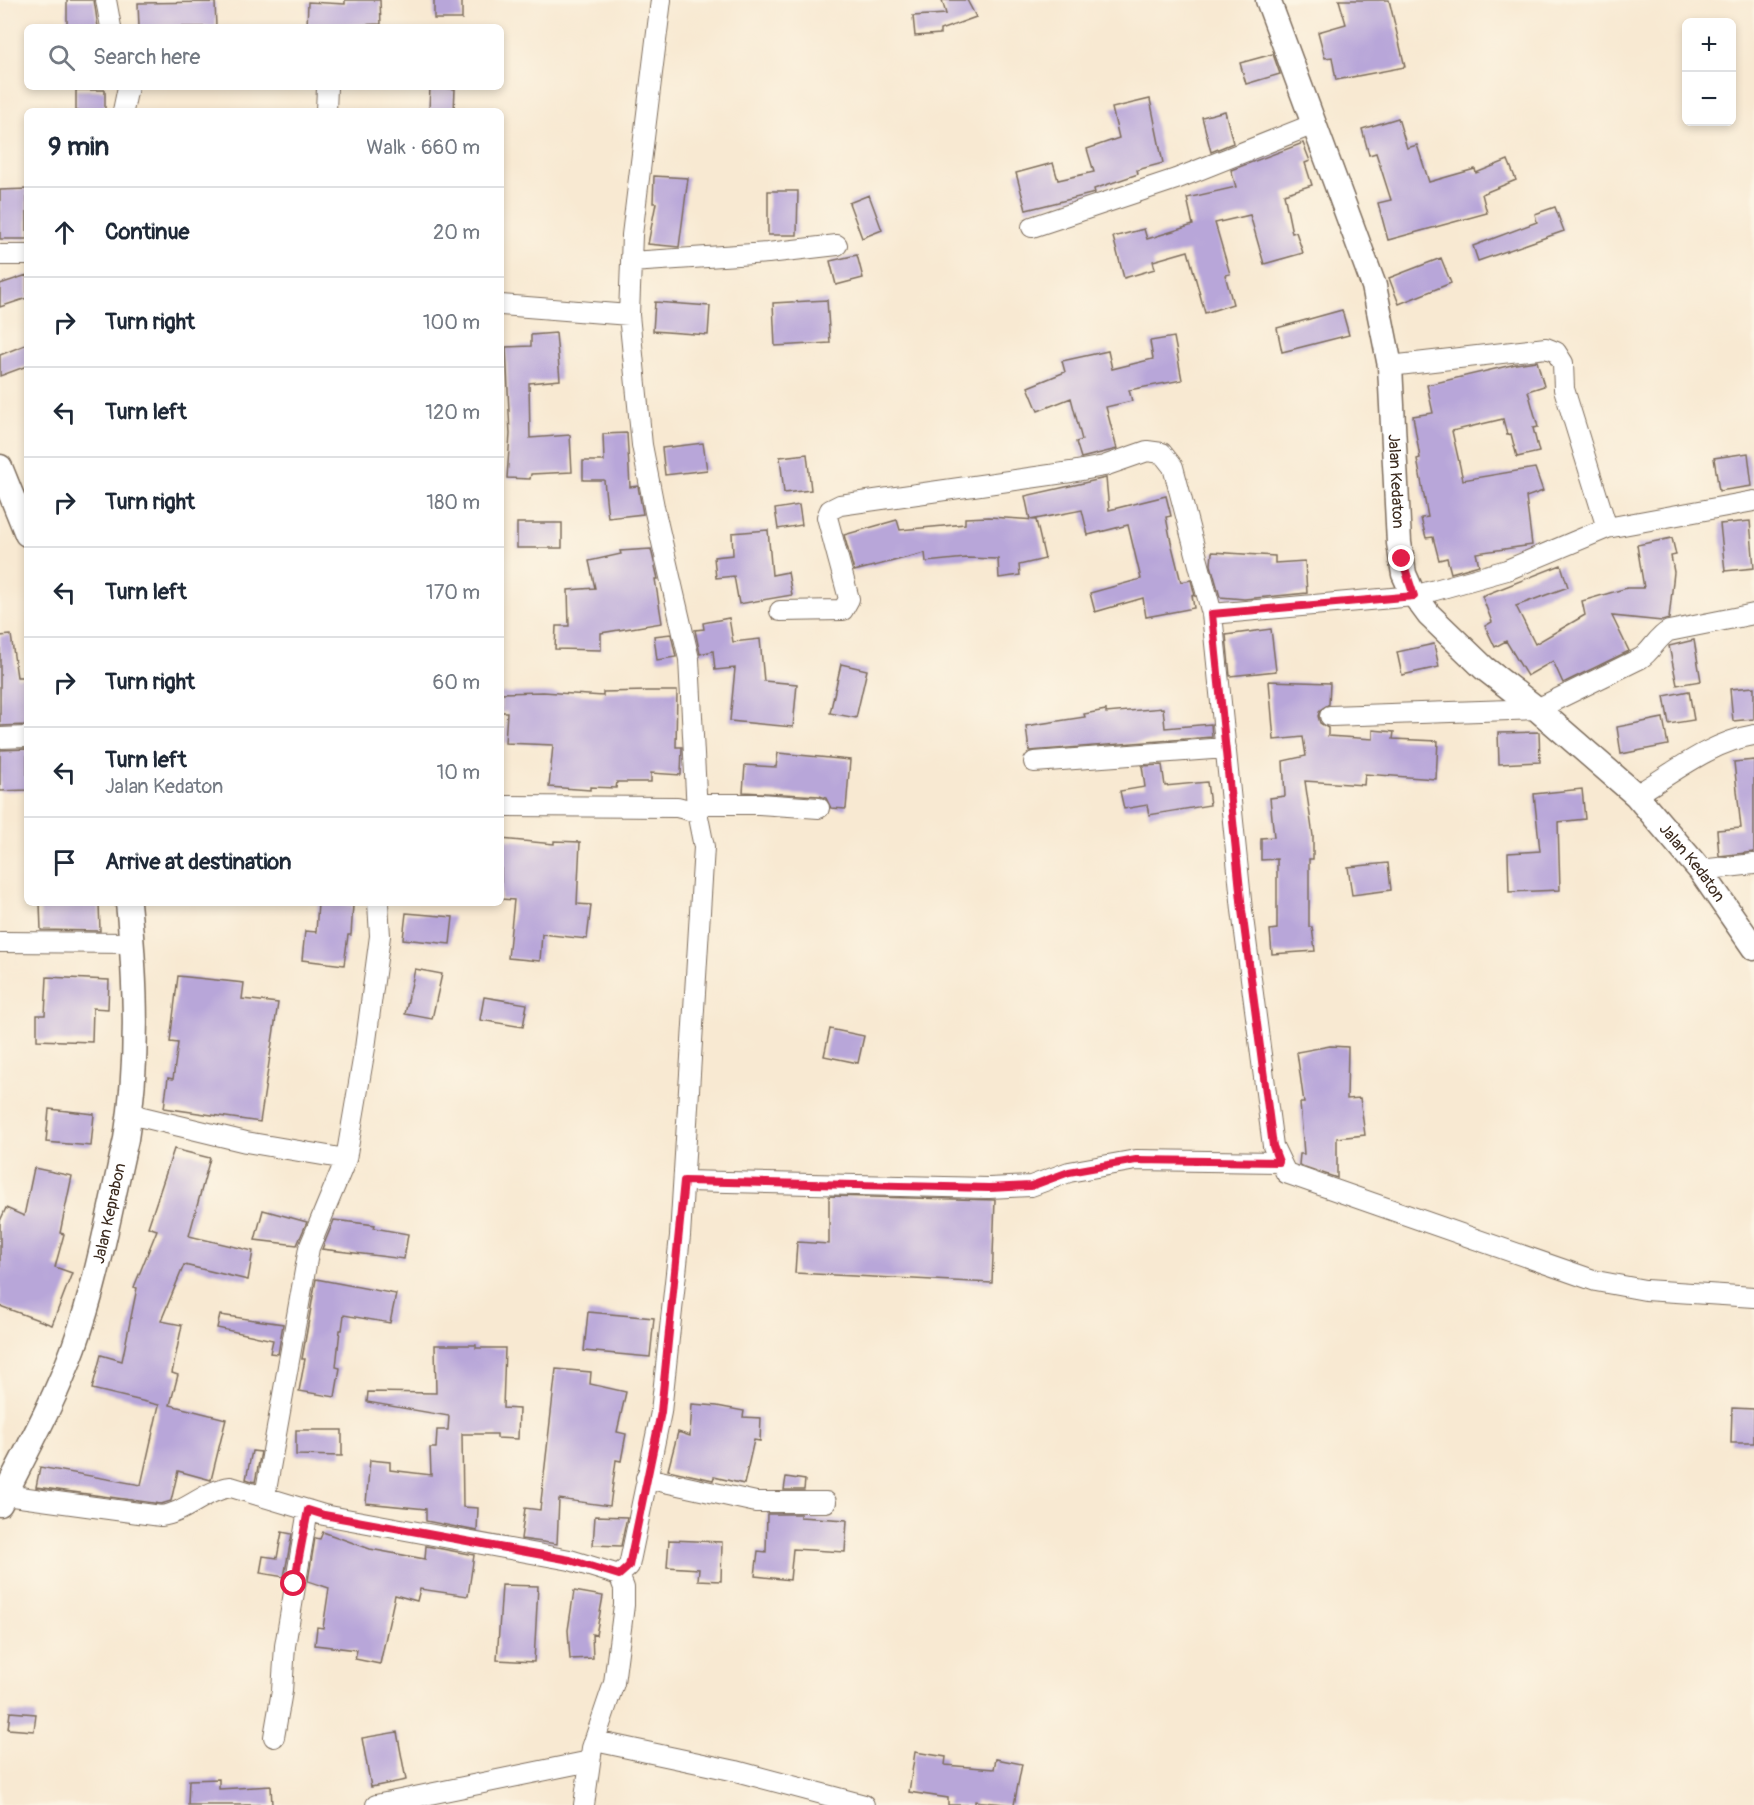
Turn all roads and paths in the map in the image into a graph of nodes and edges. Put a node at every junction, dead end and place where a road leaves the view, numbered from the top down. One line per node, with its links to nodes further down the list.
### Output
1 (106, 0): 4 (street)
2 (661, 0): 14 (street)
3 (1268, 0): 9 (street, Jalan Kedaton)
4 (110, 24)
5 (127, 90): 7 (street)
6 (327, 90): 8 (street)
7 (124, 108)
8 (326, 108)
9 (1314, 124): 10 (street); 17 (street, Jalan Kedaton)
10 (1032, 227)
11 (837, 245): 14 (street)
12 (0, 255): 13 (street)
13 (24, 255)
14 (631, 262): 16 (street)
15 (504, 305): 16 (street)
16 (629, 315): 35 (street)
17 (1390, 366): 21 (street); 22 (street, Jalan Kedaton)
18 (0, 467): 20 (street)
19 (1754, 501): 21 (street)
20 (24, 527)
21 (1607, 528): 22 (street)
22 (1414, 596): 24 (street); 26 (street, Jalan Kedaton)
23 (780, 611): 24 (street)
24 (1212, 614): 31 (street)
25 (1754, 614): 26 (street)
26 (1537, 709): 27 (street); 33 (street, Jalan Kedaton)
27 (1330, 716)
28 (1754, 735): 33 (street)
29 (24, 737): 30 (street)
30 (0, 738)
31 (1226, 748): 32 (street); 46 (street)
32 (1034, 762)
33 (1636, 795): 38 (street, Jalan Kedaton)
34 (504, 806): 35 (street)
35 (697, 808): 36 (street); 47 (street)
36 (819, 808)
37 (1754, 864): 38 (street)
38 (1700, 870): 43 (street, Jalan Kedaton)
39 (128, 906): 42 (street, Jalan Keprabon)
40 (378, 906): 45 (street)
41 (0, 942): 42 (street)
42 (132, 943): 44 (street, Jalan Keprabon)
43 (1754, 948)
44 (130, 1114): 45 (street); 51 (street, Jalan Keprabon)
45 (346, 1159): 50 (street)
46 (1279, 1162): 47 (street); 48 (street)
47 (684, 1181): 49 (street)
48 (1754, 1297)
49 (646, 1478): 52 (street); 54 (street)
50 (265, 1496): 51 (street); 53 (street)
51 (2, 1499)
52 (826, 1502)
53 (308, 1510): 54 (street); 55 (street)
54 (619, 1575): 56 (street)
55 (274, 1737)
56 (595, 1741): 57 (street); 60 (street)
57 (590, 1761): 58 (street); 59 (street)
58 (376, 1805)
59 (584, 1805)
60 (864, 1805)

